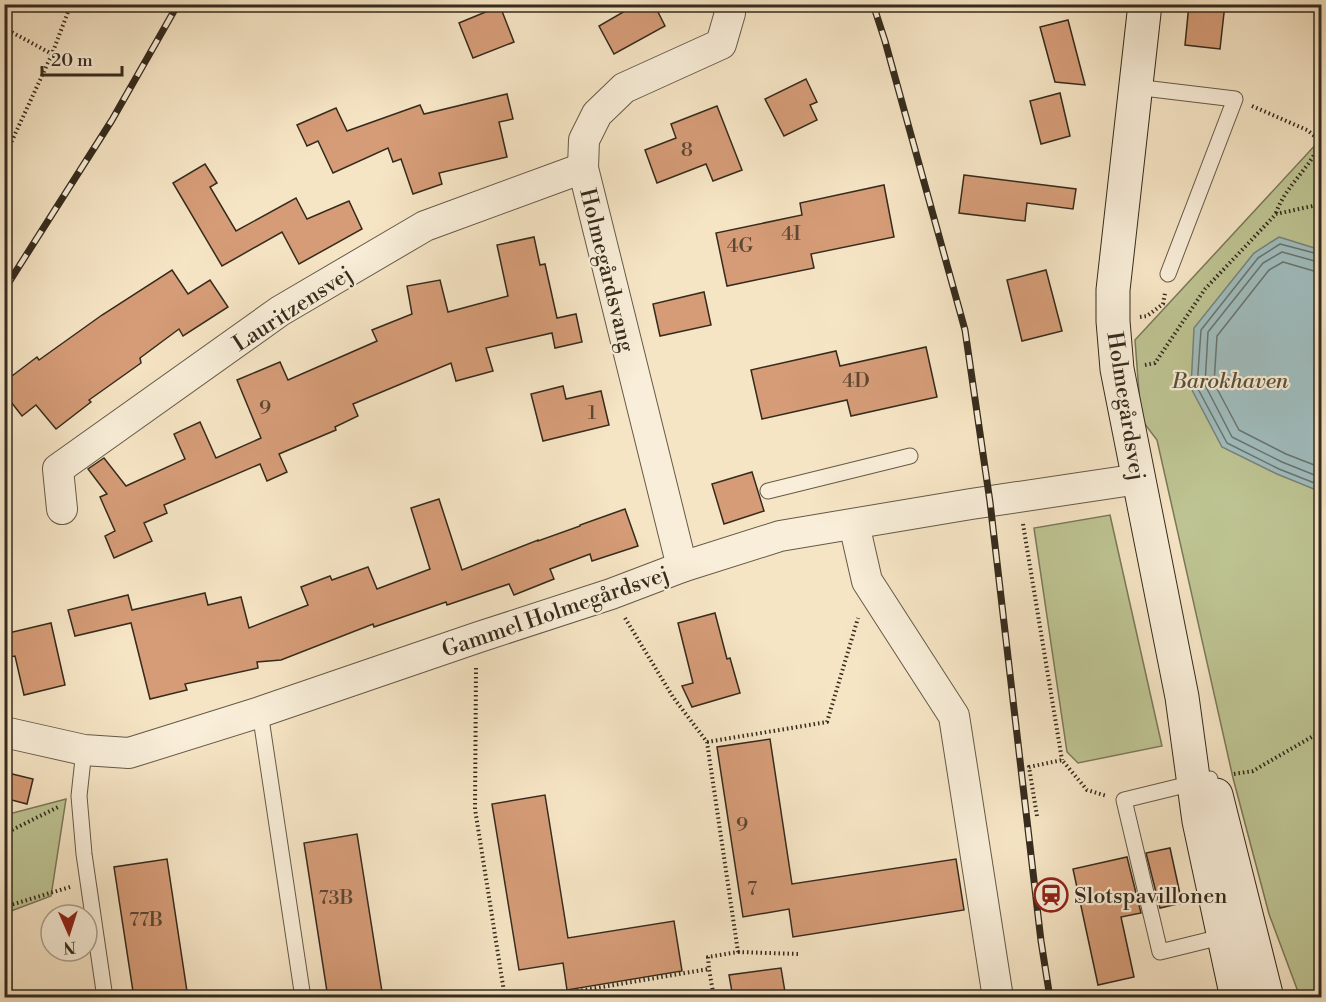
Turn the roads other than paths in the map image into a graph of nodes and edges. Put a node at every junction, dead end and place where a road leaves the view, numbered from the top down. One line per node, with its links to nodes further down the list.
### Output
1 (728, 4): 4 (street, Holmegårdsvang)
2 (1145, 4): 3 (street, Holmegårdsvej)
3 (1135, 87): 5 (lane); 7 (street, Holmegårdsvej)
4 (583, 168): 9 (street, Lauritzensvej); 11 (street, Holmegårdsvang)
5 (1168, 274)
6 (910, 456): 8 (lane)
7 (1139, 479): 10 (street, Gammel Holmegårdsvej); 15 (street, Holmegårdsvej)
8 (768, 492)
9 (62, 509)
10 (854, 524): 11 (street, Gammel Holmegårdsvej); 19 (street)
11 (682, 567): 12 (street, Gammel Holmegårdsvej)
12 (260, 712): 14 (street, Gammel Holmegårdsvej); 18 (lane)
13 (4, 732): 14 (street, Gammel Holmegårdsvej)
14 (84, 750): 17 (lane)
15 (1210, 779): 16 (street, Holmegårdsvej); 16 (lane)
16 (1237, 933): 20 (street, Holmegårdsvej); 21 (street, Holmegårdsvej)
17 (105, 998)
18 (303, 998)
19 (998, 998)
20 (1237, 998)
21 (1267, 998)

